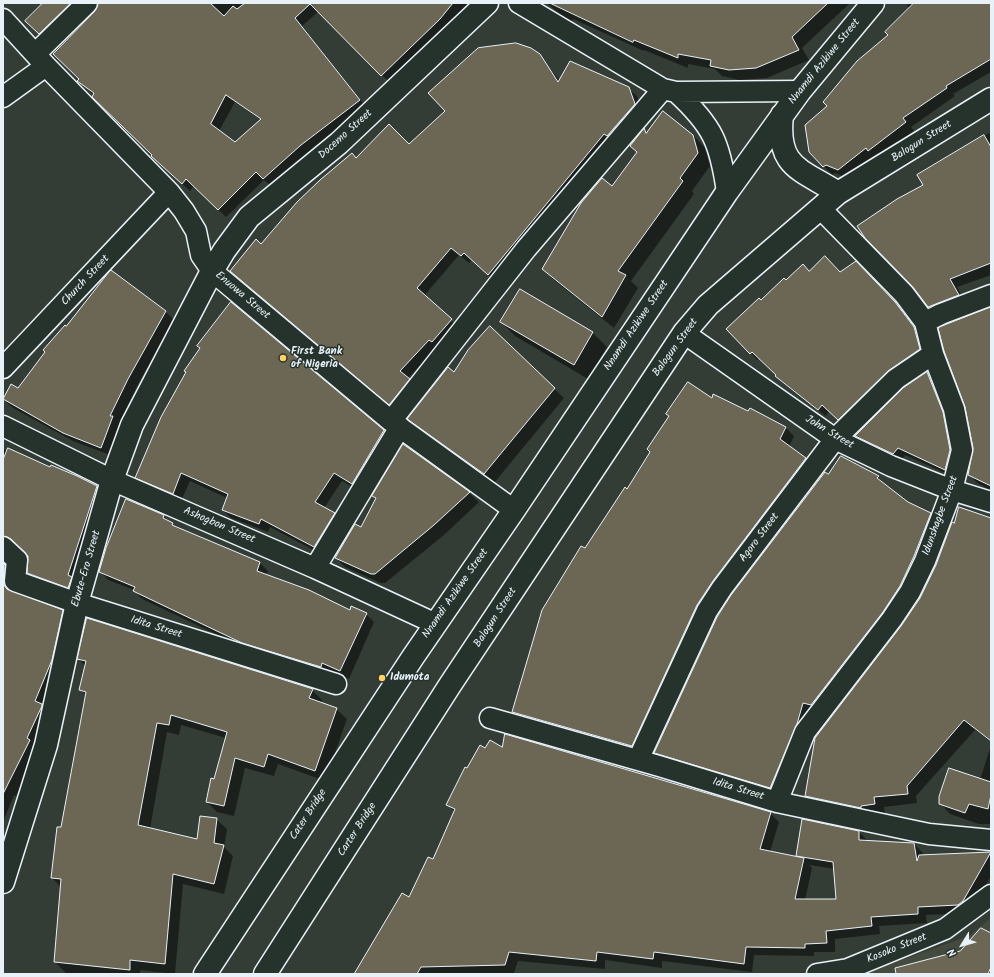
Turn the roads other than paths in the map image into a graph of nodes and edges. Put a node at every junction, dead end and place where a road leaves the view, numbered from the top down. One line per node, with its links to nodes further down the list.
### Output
1 (87, 3): 6 (street)
2 (487, 3): 16 (main road, Docemo Street)
3 (519, 3): 7 (street)
4 (873, 3): 8 (main road, Nnamdi Azikiwe Street)
5 (3, 19): 6 (street, Enuowa Street)
6 (40, 60): 9 (street); 12 (street, Enuowa Street)
7 (670, 91): 8 (street); 13 (street); 22 (street)
8 (800, 91): 11 (main road, Nnamdi Azikiwe Street)
9 (3, 96)
10 (991, 99): 14 (main road, Balogun Street)
11 (782, 115): 13 (main road, Nnamdi Azikiwe Street); 14 (main road)
12 (169, 192): 16 (street, Enuowa Street); 21 (street, Church Street)
13 (726, 192): 28 (main road, Nnamdi Azikiwe Street)
14 (838, 193): 15 (main road, Balogun Street)
15 (820, 208): 18 (street, Idunshagbe Street); 19 (main road, Balogun Street)
16 (212, 271): 22 (street, Enuowa Street); 25 (main road, Ebute-Ero Street)
17 (991, 296): 18 (street)
18 (925, 322): 20 (street, Idunshagbe Street)
19 (684, 333): 24 (street, John Street); 35 (main road, Balogun Street)
20 (933, 354): 24 (street, Agoro Street); 26 (street, Idunshagbe Street)
21 (3, 368)
22 (396, 424): 28 (street, Enuowa Street); 30 (street)
23 (3, 426): 25 (street, Ashogbon Street)
24 (835, 439): 26 (street, John Street); 37 (street, Agoro Street)
25 (112, 480): 30 (street, Ashogbon Street); 31 (main road, Ebute-Ero Street)
26 (952, 490): 27 (street, John Street); 38 (street, Idunshagbe Street)
27 (991, 502)
28 (514, 510): 32 (main road, Nnamdi Azikiwe Street)
29 (3, 547): 31 (street, Idita Street)
30 (315, 568): 32 (street, Ashogbon Street)
31 (77, 603): 34 (street, Idita Street); 40 (main road, Ebute-Ero Street)
32 (436, 624): 33 (main road, Nnamdi Azikiwe Street)
33 (413, 657): 42 (main road, Cater Bridge)
34 (336, 684)
35 (450, 685): 43 (main road, Carter Bridge)
36 (490, 718): 37 (street, Idita Street)
37 (638, 760): 38 (street, Idita Street)
38 (777, 802): 39 (street, Idita Street)
39 (991, 840)
40 (3, 882)
41 (991, 895): 44 (street, Kosoko Street)
42 (205, 974)
43 (265, 974)
44 (817, 974)

